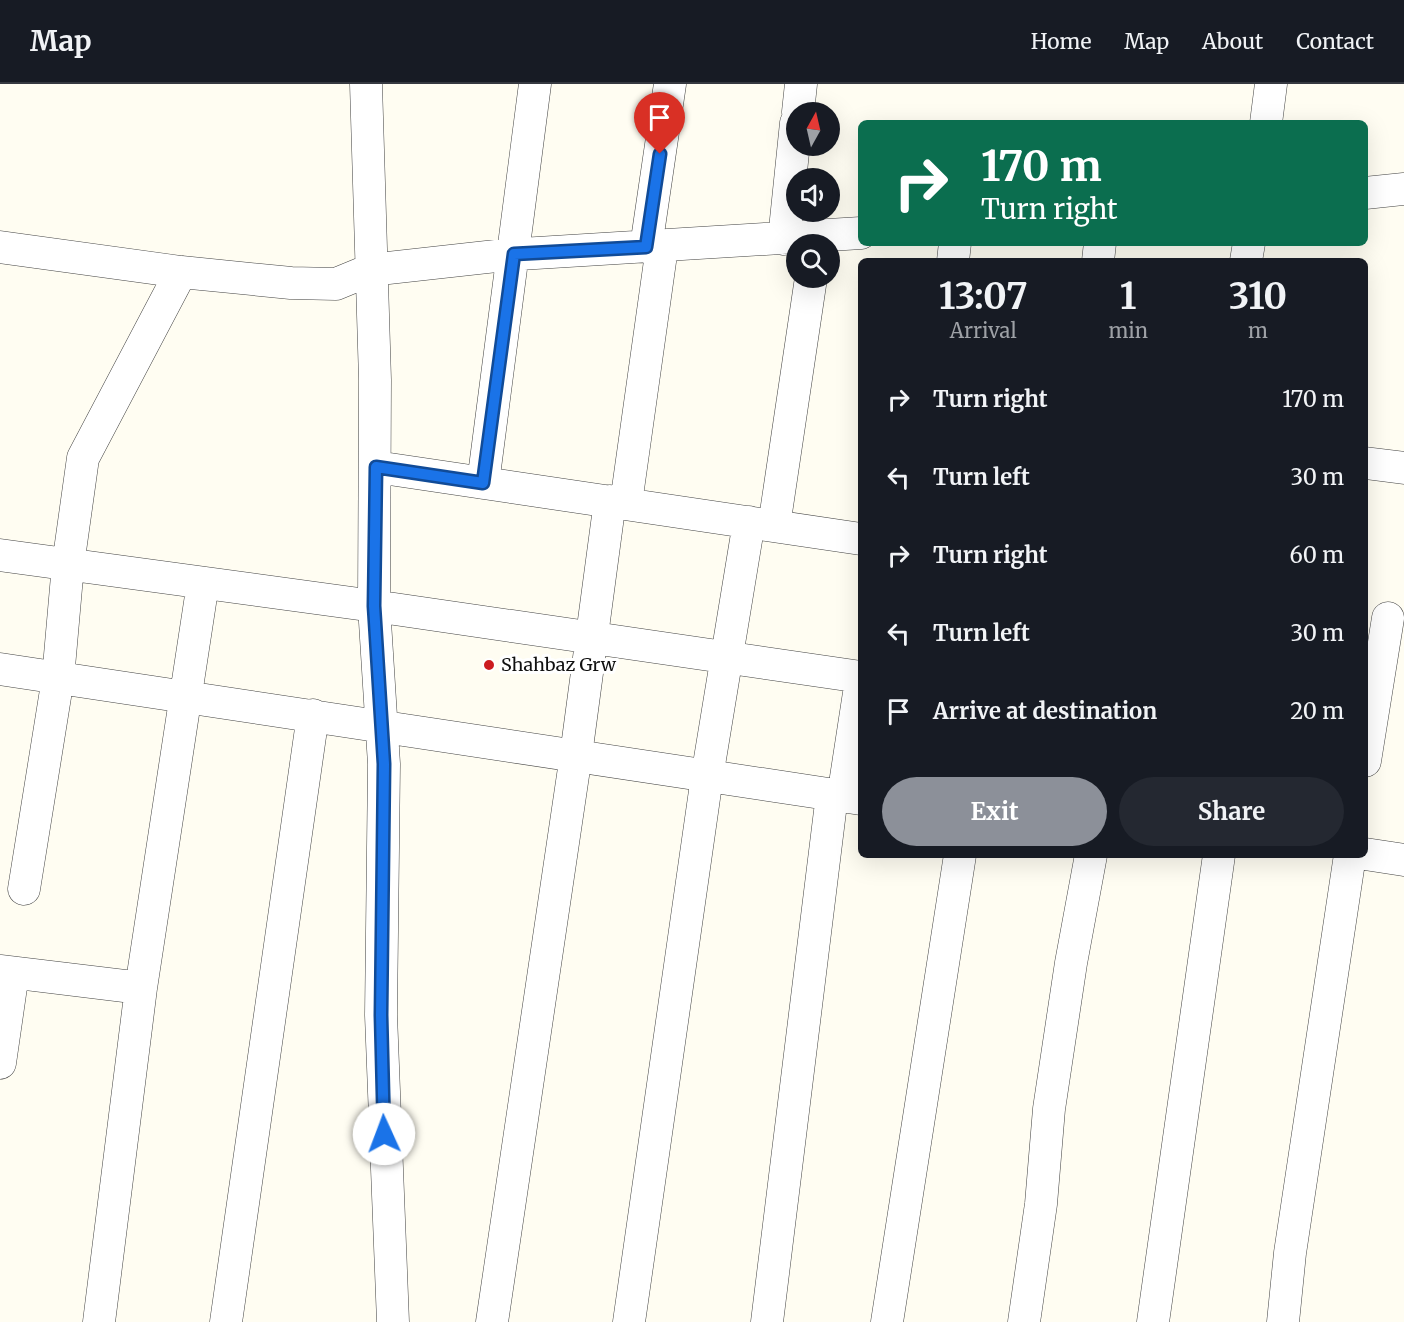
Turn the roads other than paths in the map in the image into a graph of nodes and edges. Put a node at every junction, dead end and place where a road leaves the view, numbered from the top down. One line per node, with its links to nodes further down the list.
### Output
1 (366, 84): 17 (street)
2 (535, 84): 16 (street)
3 (670, 84): 15 (street)
4 (801, 84): 6 (street)
5 (1271, 84): 7 (street)
6 (799, 102)
7 (1266, 120)
8 (793, 156): 13 (street)
9 (1404, 189): 10 (street)
10 (1368, 194)
11 (858, 233): 12 (street)
12 (840, 236)
13 (784, 239): 15 (street)
14 (0, 247): 18 (street)
15 (654, 247): 16 (street); 24 (street)
16 (514, 254): 17 (street); 23 (street)
17 (370, 270): 18 (street); 21 (street)
18 (181, 272): 28 (street)
19 (809, 288): 25 (street)
20 (1368, 463): 22 (street)
21 (376, 467): 23 (street); 30 (street)
22 (1404, 468)
23 (483, 483): 24 (street)
24 (618, 502): 25 (street); 32 (street)
25 (762, 524): 26 (street); 33 (street)
26 (858, 538)
27 (0, 555): 28 (street)
28 (68, 565): 29 (street); 35 (street)
29 (203, 584): 30 (street); 37 (street)
30 (374, 606): 32 (street); 40 (street)
31 (1386, 618): 41 (street)
32 (591, 638): 33 (street); 42 (street)
33 (727, 658): 36 (street); 43 (street)
34 (0, 669): 35 (street)
35 (58, 678): 37 (street); 51 (street)
36 (858, 678)
37 (187, 696): 39 (street); 53 (street)
38 (858, 702): 44 (street)
39 (313, 715): 40 (street); 56 (street)
40 (382, 727): 42 (street); 57 (street)
41 (1368, 741)
42 (576, 755): 43 (street); 58 (street)
43 (707, 777): 44 (street); 59 (street)
44 (846, 797): 60 (street)
45 (1368, 854): 50 (street)
46 (960, 858): 61 (street)
47 (1090, 858): 62 (street)
48 (1219, 858): 63 (street)
49 (1350, 858): 64 (street)
50 (1404, 860)
51 (24, 889)
52 (7, 972): 53 (street); 54 (street)
53 (141, 988): 55 (street)
54 (0, 1063)
55 (99, 1322)
56 (226, 1322)
57 (393, 1322)
58 (492, 1322)
59 (629, 1322)
60 (767, 1322)
61 (888, 1322)
62 (1024, 1322)
63 (1153, 1322)
64 (1283, 1322)

